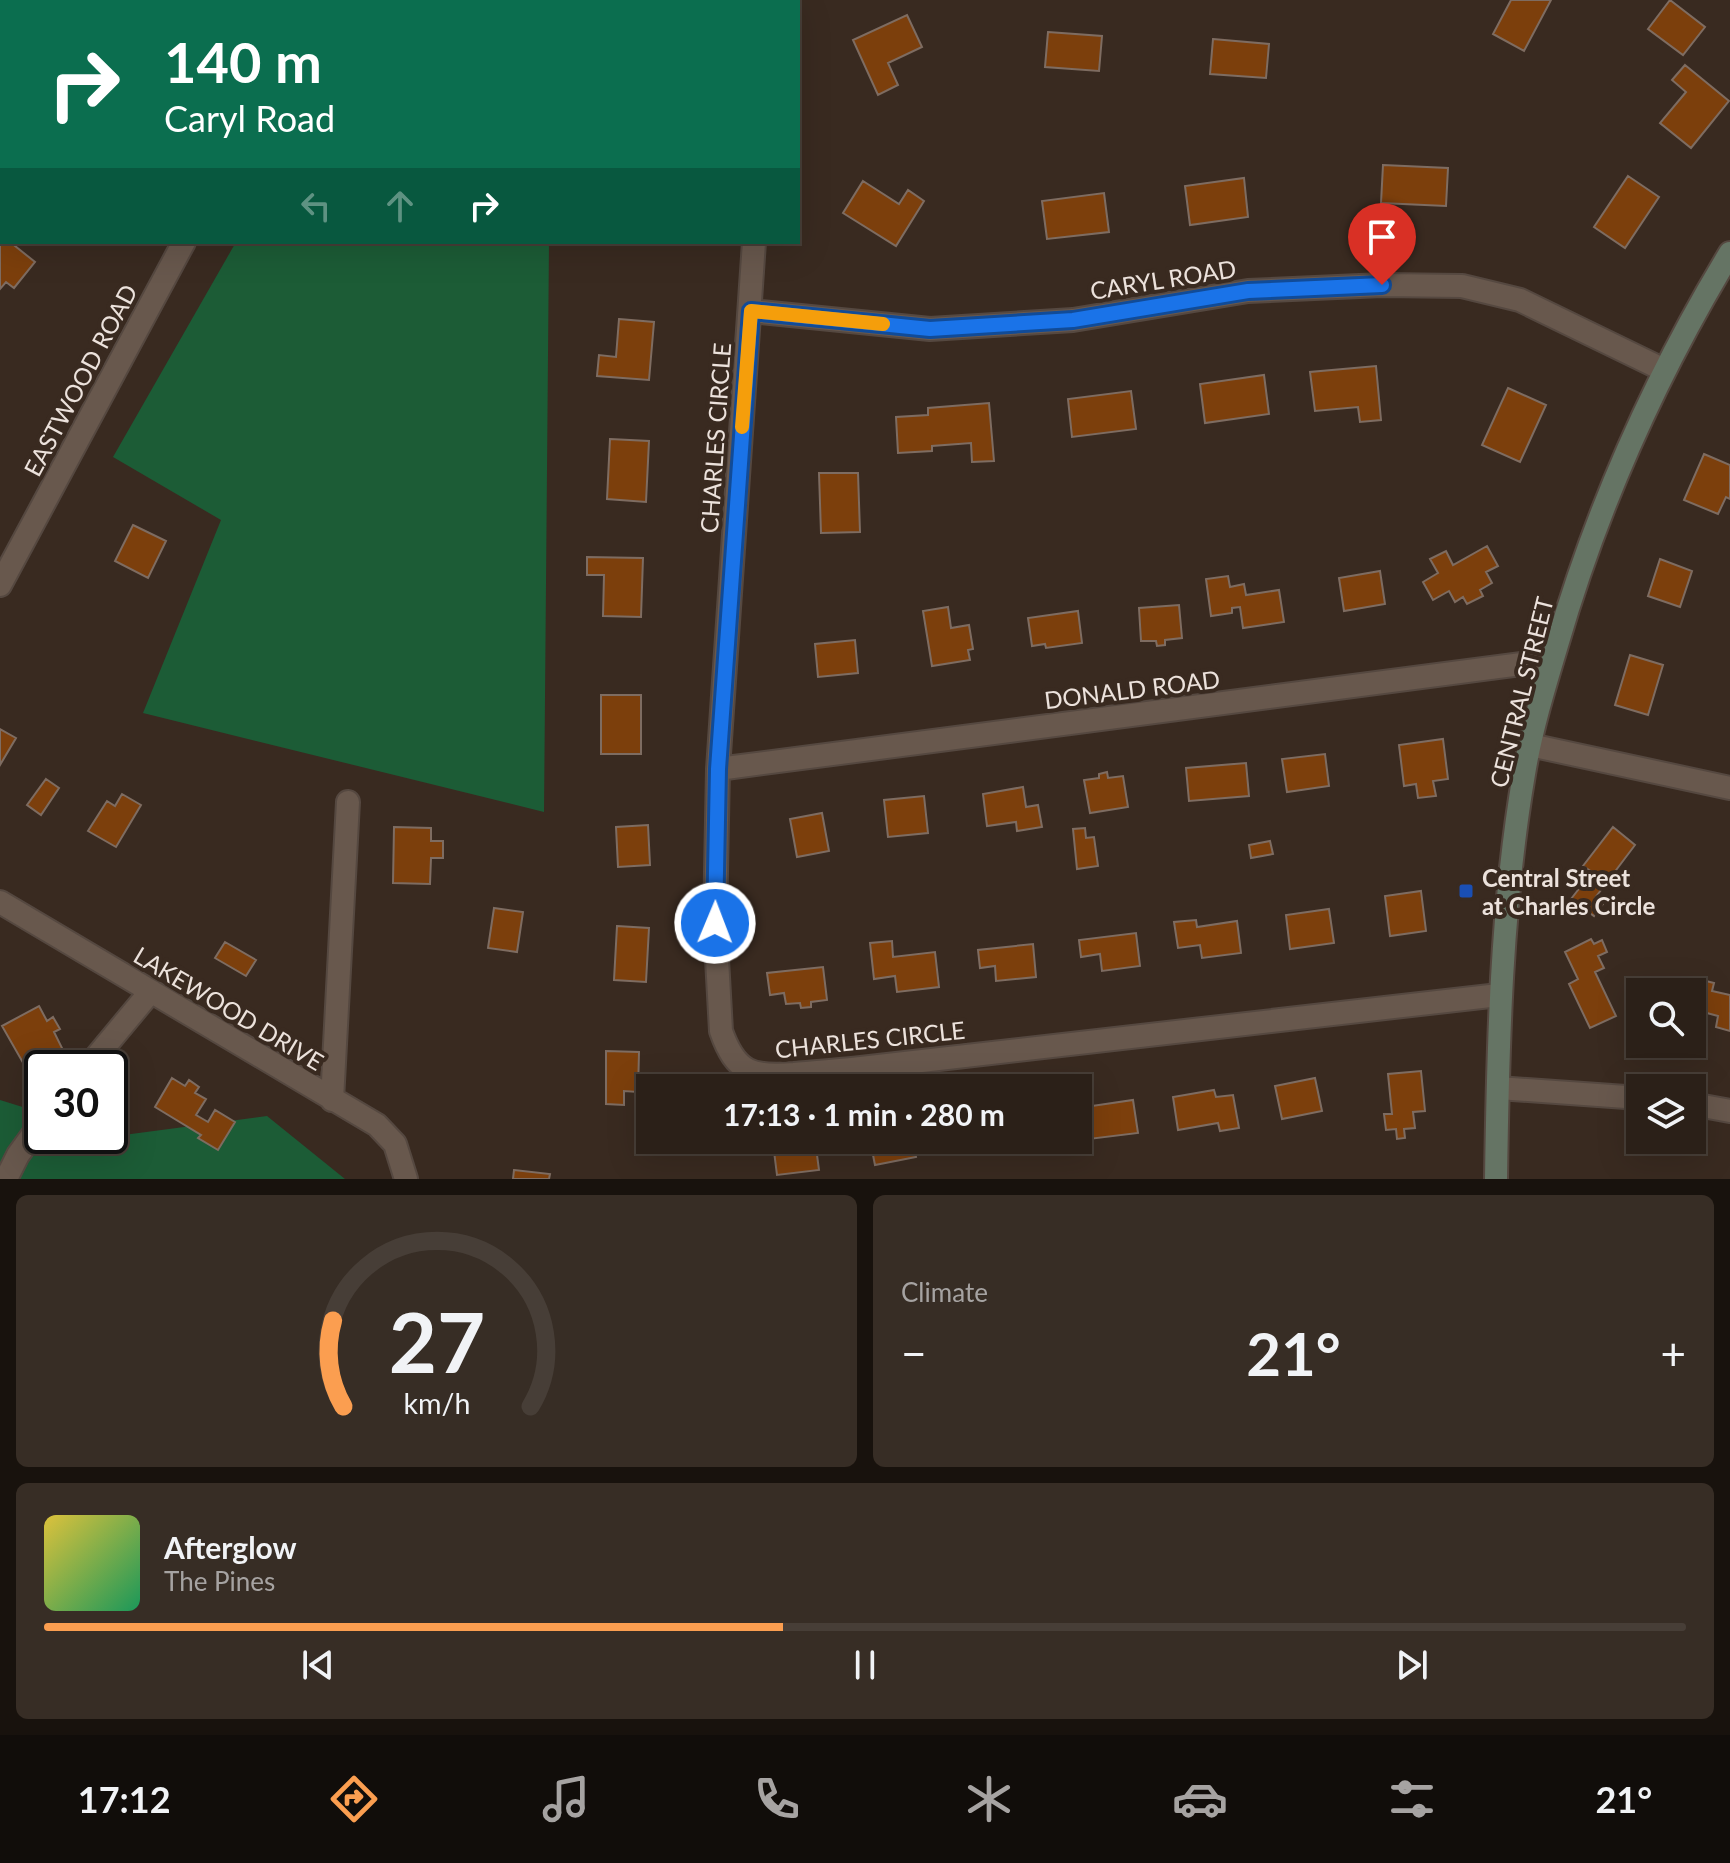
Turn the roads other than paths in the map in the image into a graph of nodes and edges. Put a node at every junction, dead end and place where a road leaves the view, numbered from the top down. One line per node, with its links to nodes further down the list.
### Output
1 (183, 244): 6 (street, EASTWOOD ROAD)
2 (754, 244): 4 (street, CHARLES CIRCLE)
3 (1730, 253): 5 (main road, CENTRAL STREET)
4 (751, 311): 5 (street, CARYL ROAD); 9 (street, CHARLES CIRCLE)
5 (1664, 370): 7 (main road, CENTRAL STREET)
6 (0, 585)
7 (1552, 660): 8 (main road, CENTRAL STREET); 9 (street, DONALD ROAD)
8 (1530, 745): 10 (street); 14 (main road, CENTRAL STREET)
9 (718, 769): 14 (street, CHARLES CIRCLE)
10 (1730, 788)
11 (348, 802): 18 (street)
12 (0, 902): 13 (street, LAKEWOOD DRIVE)
13 (151, 991): 15 (street); 18 (street, LAKEWOOD DRIVE)
14 (1499, 995): 16 (main road, CENTRAL STREET)
15 (102, 1050)
16 (1498, 1088): 17 (street); 24 (main road, CENTRAL STREET)
17 (1626, 1097)
18 (332, 1100): 23 (street, LAKEWOOD DRIVE)
19 (1706, 1107): 20 (street)
20 (1730, 1111)
21 (24, 1147): 22 (street)
22 (6, 1179)
23 (406, 1179)
24 (1496, 1179)

